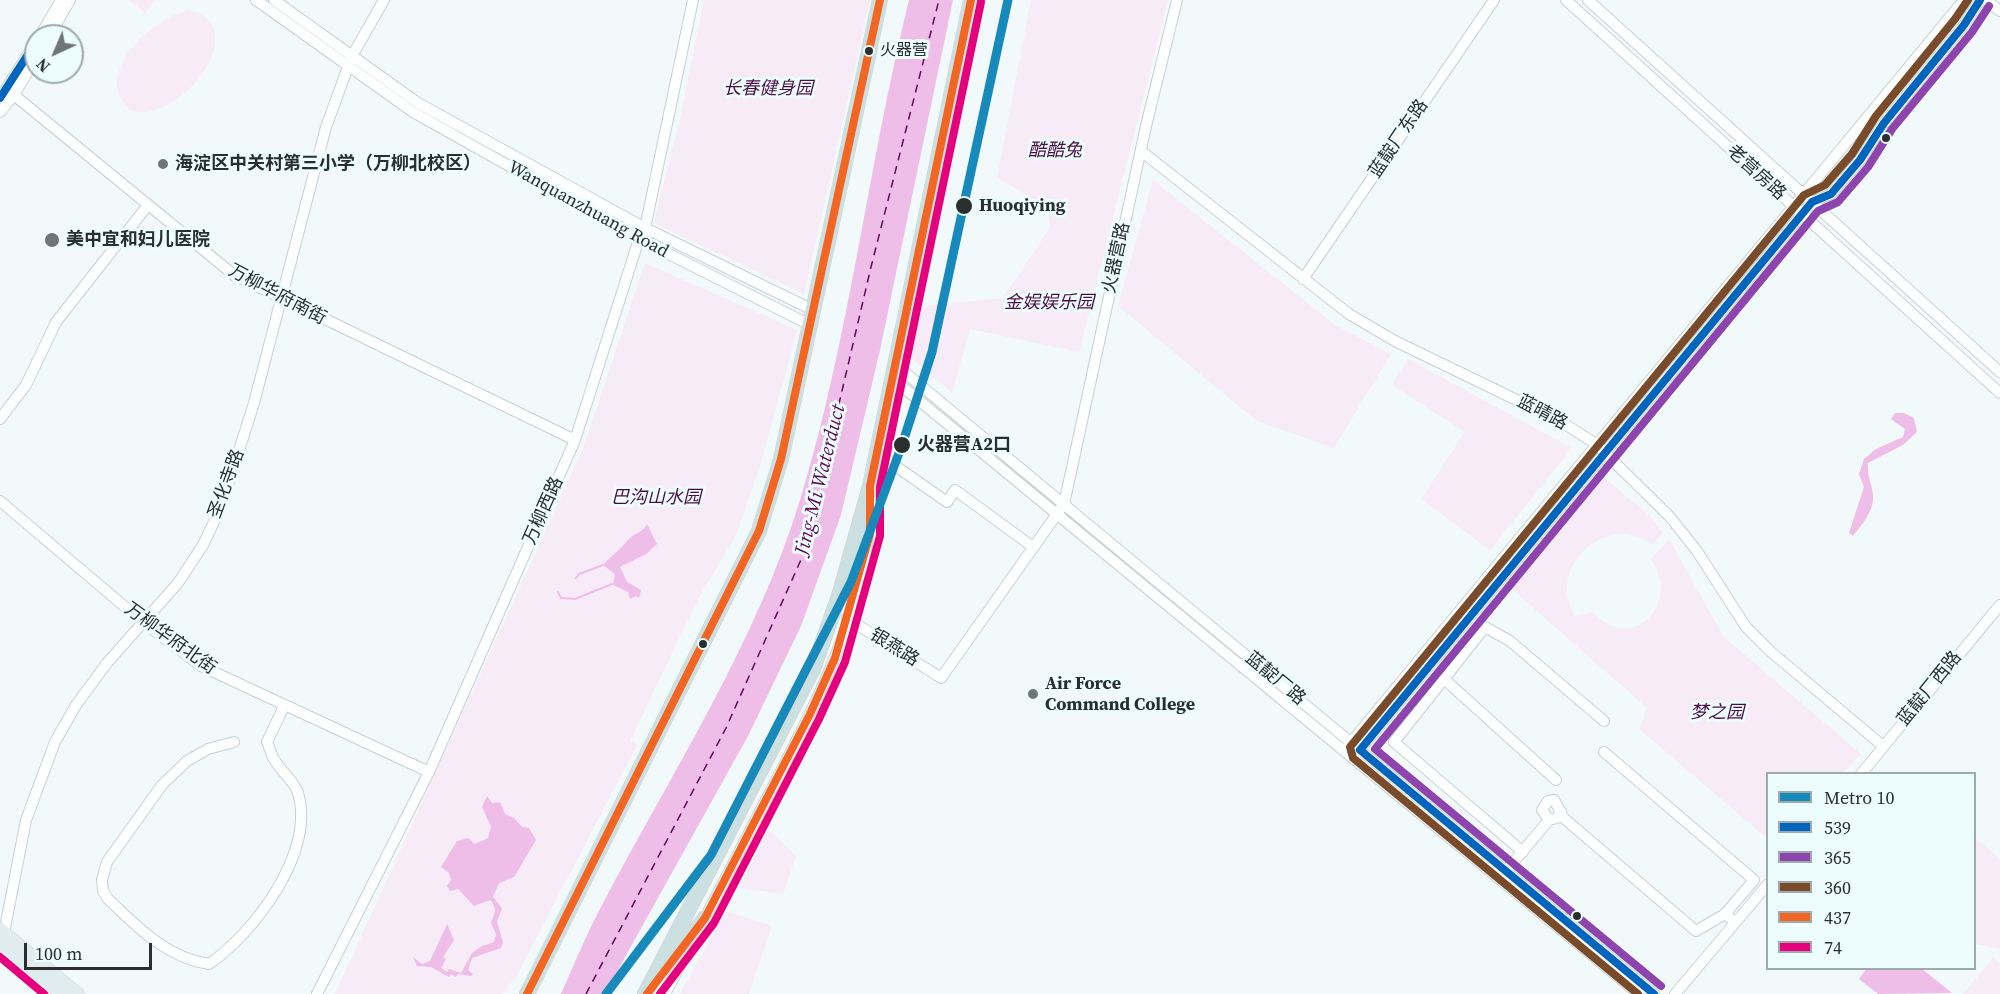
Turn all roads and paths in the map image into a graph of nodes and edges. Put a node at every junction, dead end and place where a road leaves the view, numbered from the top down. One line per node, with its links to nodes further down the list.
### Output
1 (61, 0): 17 (street)
2 (70, 0): 18 (street)
3 (256, 0): 20 (street, Wanquanzhuang Road)
4 (274, 0): 20 (street, Wanquanzhuang Road)
5 (384, 0): 20 (street, 圣化寺路)
6 (693, 0): 31 (street, 万柳西路)
7 (880, 0): 35 (highway)
8 (970, 0): 36 (highway)
9 (1177, 0): 25 (street, 火器营路)
10 (1494, 0): 33 (street, 蓝靛厂东路)
11 (1566, 0): 29 (street, 老营房路)
12 (1588, 0): 26 (street, 老营房路)
13 (1964, 0): 26 (street)
14 (1980, 0): 27 (street)
15 (1986, 0): 16 (street)
16 (2000, 11)
17 (47, 24)
18 (56, 24)
19 (24, 61): 23 (street)
20 (350, 62): 31 (street, Wanquanzhuang Road); 32 (street, Wanquanzhuang Road); 34 (street, 圣化寺路)
21 (24, 78): 22 (street)
22 (14, 95): 24 (street); 28 (street, 万柳华府南街)
23 (0, 98)
24 (0, 112)
25 (1141, 151): 33 (street, 蓝晴路); 45 (street, 火器营路)
26 (1803, 194): 27 (street, 老营房路); 29 (street)
27 (1812, 202): 30 (street); 37 (street, 老营房路)
28 (148, 205): 34 (street, 万柳华府南街); 39 (street)
29 (1792, 206): 30 (street, 老营房路); 41 (street)
30 (1801, 215): 38 (street, 老营房路); 41 (street)
31 (645, 228): 32 (street, 万柳西路); 35 (street, Wanquanzhuang Road)
32 (639, 238): 35 (street, Wanquanzhuang Road); 40 (street, 万柳西路)
33 (1303, 279): 41 (street, 蓝晴路)
34 (280, 300): 40 (street, 万柳华府南街); 50 (street, 圣化寺路)
35 (812, 317): 76 (highway)
36 (895, 372): 42 (highway); 45 (street, 蓝靛厂路); 46 (street, 蓝靛厂路)
37 (2000, 372)
38 (2000, 393)
39 (0, 419)
40 (575, 440): 61 (street, 万柳西路)
41 (1601, 448): 51 (street); 58 (street, 蓝晴路)
42 (877, 453): 43 (highway); 47 (street)
43 (870, 486): 49 (street); 77 (highway)
44 (0, 501): 50 (street, 万柳华府北街)
45 (1064, 504): 46 (street, 火器营路); 59 (street, 蓝靛厂路)
46 (1056, 515): 47 (street, 火器营路); 59 (street, 蓝靛厂路)
47 (1033, 547): 53 (street, 火器营路)
48 (2000, 605): 58 (street, 蓝靛厂西路)
49 (847, 618): 53 (street, 银燕路); 70 (street)
50 (144, 623): 55 (street, 万柳华府北街); 72 (street, 圣化寺路)
51 (1457, 623): 52 (street); 59 (street)
52 (1474, 637): 54 (street); 56 (street)
53 (941, 678)
54 (1444, 679): 63 (street); 66 (street)
55 (284, 706): 57 (street); 61 (street, 万柳华府北街)
56 (1604, 721)
57 (234, 742)
58 (1883, 746): 62 (street, 蓝靛厂西路)
59 (1352, 750): 67 (street, 蓝靛厂路)
60 (1604, 752): 69 (street)
61 (429, 772): 75 (street, 万柳西路)
62 (1863, 772)
63 (1556, 780)
64 (1559, 814): 65 (street); 65 (street); 69 (street)
65 (1549, 820): 66 (street)
66 (1523, 852): 67 (street)
67 (1505, 877): 79 (street, 蓝靛厂路); 80 (street, 蓝靛厂路)
68 (1766, 885): 71 (street)
69 (1725, 915): 71 (street)
70 (705, 918): 77 (highway); 78 (street)
71 (1735, 922): 81 (street)
72 (1, 935): 73 (main road); 74 (main road)
73 (60, 994)
74 (77, 994)
75 (317, 994)
76 (528, 994)
77 (646, 994)
78 (665, 994)
79 (1639, 994)
80 (1654, 994)
81 (1675, 994)

